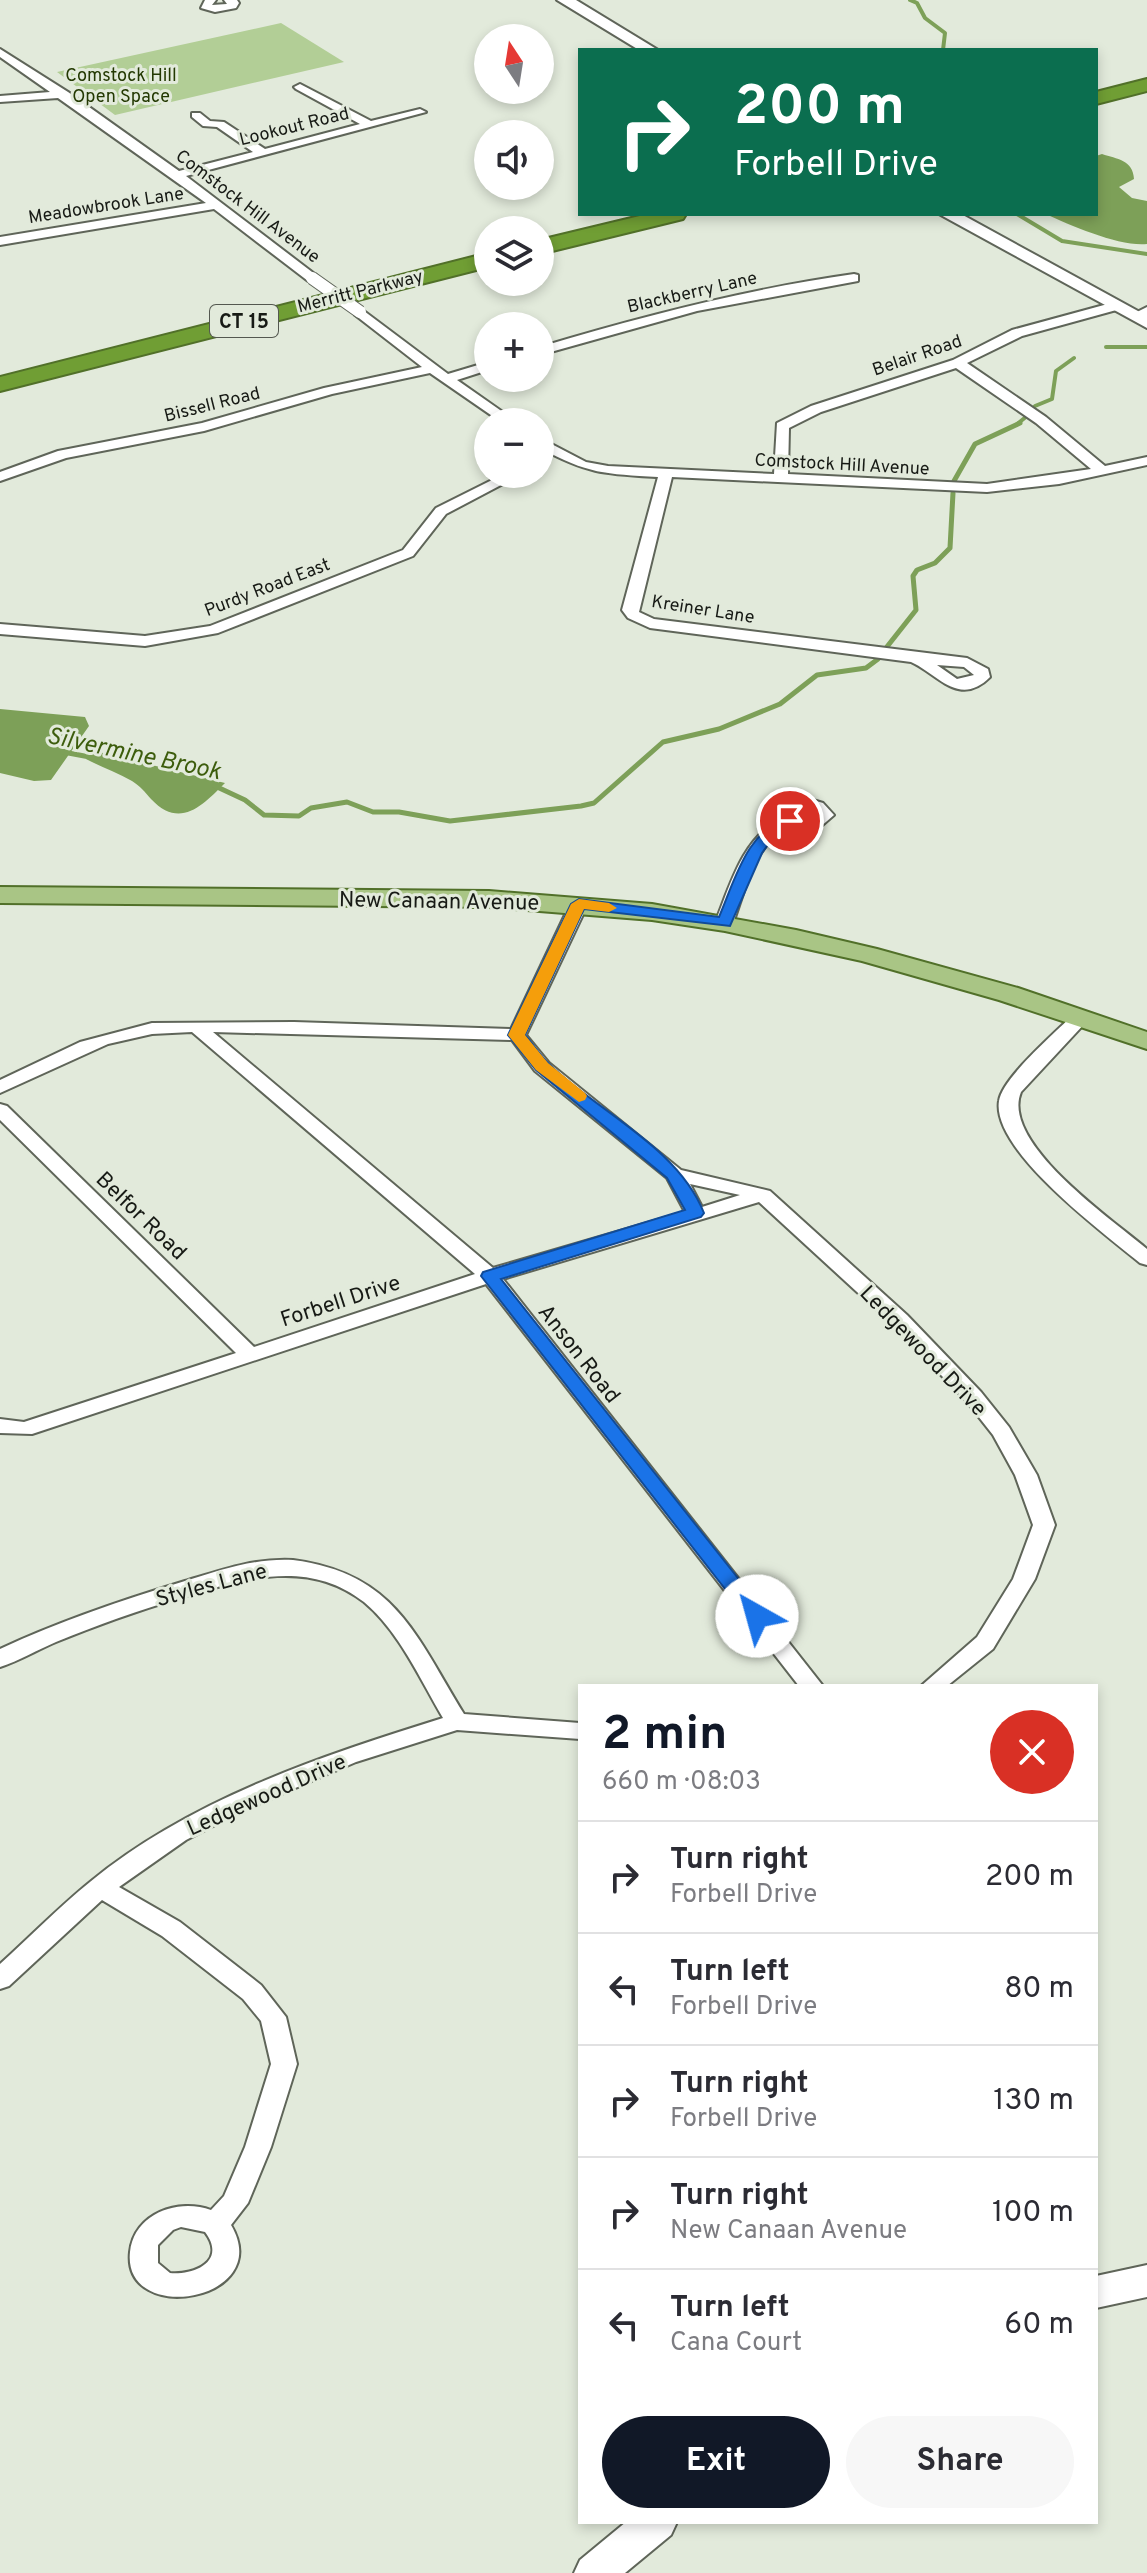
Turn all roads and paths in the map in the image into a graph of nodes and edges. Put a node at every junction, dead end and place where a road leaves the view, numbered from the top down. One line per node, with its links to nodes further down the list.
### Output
1 (211, 0): 2 (street)
2 (229, 0)
3 (565, 0): 4 (street)
4 (647, 48)
5 (0, 52): 8 (street, Comstock Hill Avenue)
6 (1147, 84): 9 (highway)
7 (300, 87): 15 (street)
8 (64, 94): 11 (street); 17 (street, Comstock Hill Avenue)
9 (1098, 97)
10 (1147, 98): 12 (highway)
11 (0, 99)
12 (1098, 109)
13 (420, 112): 15 (street, Lookout Road)
14 (196, 115): 16 (street)
15 (370, 125): 16 (street, Lookout Road)
16 (263, 153): 17 (street, Lookout Road)
17 (177, 175): 18 (street, Comstock Hill Avenue)
18 (218, 205): 23 (street, Meadowbrook Lane); 32 (street, Comstock Hill Avenue, bridge)
19 (631, 216): 22 (highway)
20 (667, 216): 24 (highway)
21 (952, 216): 28 (street)
22 (554, 235)
23 (0, 241)
24 (554, 244)
25 (474, 255): 33 (highway, Merritt Parkway / CT 15)
26 (474, 264): 36 (highway, Merritt Parkway / CT 15)
27 (854, 278): 30 (street, Blackberry Lane)
28 (1115, 306): 29 (street); 31 (street, Belair Road)
29 (1143, 317)
30 (554, 347)
31 (958, 363): 42 (street); 45 (street, Belair Road)
32 (433, 368): 35 (street, Comstock Hill Avenue); 44 (street, Bissell Road)
33 (0, 370)
34 (474, 370): 35 (street)
35 (446, 379): 37 (street, Comstock Hill Avenue)
36 (0, 384)
37 (489, 408)
38 (554, 451): 39 (street, Comstock Hill Avenue)
39 (557, 453): 40 (street); 43 (street, Comstock Hill Avenue)
40 (554, 455)
41 (1147, 461): 42 (street, Comstock Hill Avenue)
42 (1102, 471): 45 (street, Comstock Hill Avenue)
43 (666, 475): 45 (street, Comstock Hill Avenue); 48 (street, Kreiner Lane)
44 (0, 477)
45 (781, 479)
46 (487, 488): 47 (street, Purdy Road East)
47 (0, 629)
48 (914, 658)
49 (790, 821): 52 (street)
50 (0, 895): 51 (main road, New Canaan Avenue)
51 (579, 904): 52 (main road, New Canaan Avenue); 55 (street)
52 (724, 923): 53 (main road, New Canaan Avenue)
53 (1081, 1017): 56 (main road, New Canaan Avenue); 62 (street)
54 (197, 1027): 55 (street); 57 (street); 63 (street, Anson Road)
55 (517, 1035): 59 (street)
56 (1147, 1041)
57 (0, 1087)
58 (0, 1110): 64 (street, Belfor Road)
59 (674, 1174): 60 (street); 61 (street)
60 (763, 1195): 61 (street, Forbell Drive); 68 (street, Ledgewood Drive)
61 (695, 1213): 63 (street, Forbell Drive)
62 (1147, 1259)
63 (490, 1276): 64 (street, Forbell Drive); 67 (street, Anson Road)
64 (250, 1355): 65 (street, Forbell Drive)
65 (0, 1426)
66 (0, 1659): 69 (street, Styles Lane)
67 (810, 1684)
68 (934, 1684)
69 (457, 1722): 70 (street, Ledgewood Drive); 71 (street, Ledgewood Drive)
70 (578, 1731)
71 (100, 1887): 72 (street, Ledgewood Drive); 73 (street)
72 (0, 1979)
73 (215, 2224)
74 (1147, 2281): 75 (street)
75 (1098, 2292)
76 (655, 2524): 77 (street)
77 (594, 2573)

